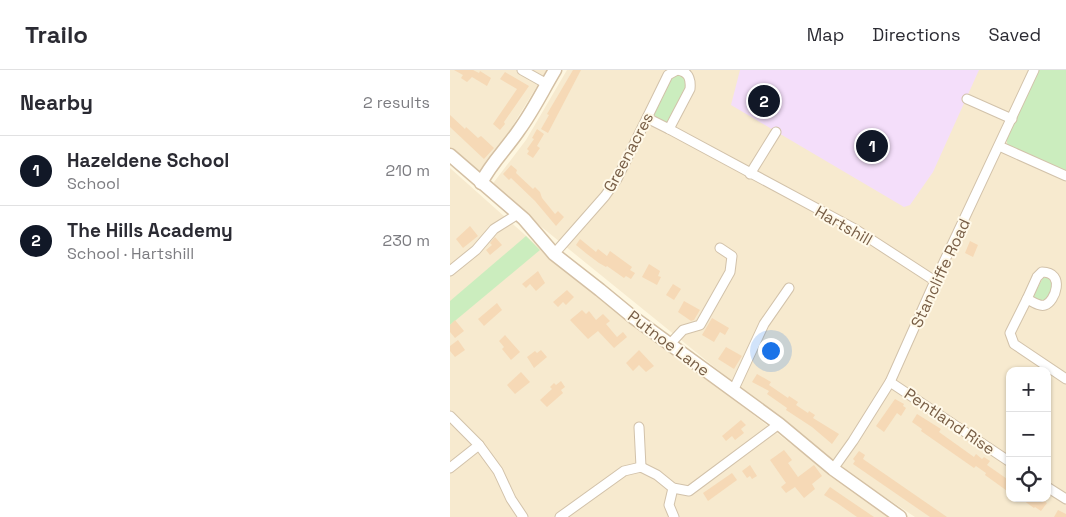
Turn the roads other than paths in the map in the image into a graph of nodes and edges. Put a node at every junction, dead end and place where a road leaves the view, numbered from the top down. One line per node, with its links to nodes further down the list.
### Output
1 (522, 70): 5 (street)
2 (555, 70): 5 (street)
3 (678, 70): 7 (street, Greenacres); 9 (street, Greenacres)
4 (1034, 70): 8 (street, Stancliffe Road)
5 (547, 84): 15 (street)
6 (967, 99): 8 (street)
7 (647, 118): 9 (street, Hartshill); 18 (street, Greenacres)
8 (1012, 118): 11 (street, Stancliffe Road)
9 (669, 128): 13 (street, Hartshill)
10 (776, 132): 13 (street)
11 (999, 146): 14 (street); 20 (street, Stancliffe Road)
12 (450, 155): 15 (street, Putnoe Lane)
13 (750, 174): 20 (street, Hartshill)
14 (1066, 176)
15 (481, 183): 16 (street, Putnoe Lane)
16 (518, 214): 18 (street, Putnoe Lane); 19 (street)
17 (720, 248): 23 (street)
18 (554, 254): 23 (street, Putnoe Lane)
19 (450, 271)
20 (935, 281): 25 (street, Stancliffe Road)
21 (789, 288): 26 (street)
22 (1027, 299): 24 (street)
23 (670, 344): 26 (street, Putnoe Lane)
24 (1066, 379)
25 (890, 382): 31 (street, Pentland Rise); 34 (street, Stancliffe Road)
26 (733, 391): 28 (street, Putnoe Lane)
27 (450, 416): 30 (street)
28 (779, 424): 34 (street, Putnoe Lane); 35 (street)
29 (638, 427): 32 (street)
30 (479, 445): 33 (street); 38 (street)
31 (1006, 459)
32 (641, 467): 35 (street); 39 (street)
33 (450, 468)
34 (833, 469): 41 (street, Putnoe Lane)
35 (674, 488): 40 (street)
36 (1051, 490): 37 (street)
37 (1066, 499)
38 (523, 517)
39 (560, 517)
40 (674, 517)
41 (900, 517)

